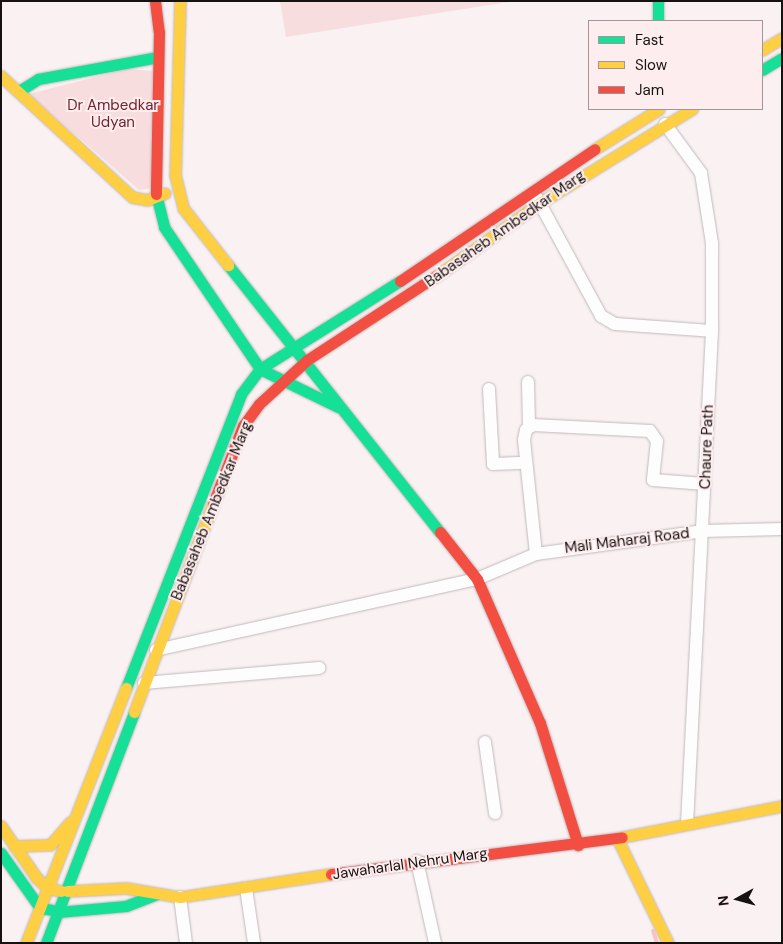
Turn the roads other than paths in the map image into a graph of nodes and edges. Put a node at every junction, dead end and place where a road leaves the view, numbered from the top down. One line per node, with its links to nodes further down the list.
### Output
1 (155, 1): 7 (main road)
2 (180, 1): 15 (main road)
3 (658, 1): 4 (main road)
4 (658, 20)
5 (782, 38): 6 (main road)
6 (763, 49)
7 (158, 57): 11 (main road); 17 (main road)
8 (782, 58): 9 (main road)
9 (763, 69)
10 (1, 76): 11 (main road)
11 (19, 92): 17 (main road)
12 (656, 110): 14 (main road); 16 (main road, Babasaheb Ambedkar Marg)
13 (690, 110): 14 (main road, Babasaheb Ambedkar Marg)
14 (665, 124): 18 (main road, Babasaheb Ambedkar Marg); 19 (street, Chaure Path)
15 (178, 188): 17 (main road); 20 (main road)
16 (532, 189): 18 (street); 20 (main road, Babasaheb Ambedkar Marg)
17 (156, 197): 22 (main road)
18 (540, 203): 19 (street); 21 (main road, Babasaheb Ambedkar Marg)
19 (712, 331): 29 (street, Chaure Path)
20 (294, 346): 21 (main road); 22 (main road, Babasaheb Ambedkar Marg)
21 (307, 360): 23 (main road, Babasaheb Ambedkar Marg); 26 (main road)
22 (260, 369): 23 (main road); 39 (main road, Babasaheb Ambedkar Marg)
23 (279, 381): 26 (main road); 34 (main road, Babasaheb Ambedkar Marg)
24 (528, 382): 27 (street)
25 (489, 389): 28 (street)
26 (338, 407): 33 (main road)
27 (529, 426): 28 (street); 29 (street)
28 (526, 463): 32 (street)
29 (705, 484): 31 (street, Chaure Path)
30 (782, 529): 31 (street, Mali Maharaj Road)
31 (703, 531): 32 (street, Mali Maharaj Road); 41 (street, Chaure Path)
32 (536, 554): 33 (street, Mali Maharaj Road)
33 (477, 579): 34 (street, Mali Maharaj Road); 44 (main road)
34 (156, 650): 36 (main road, Babasaheb Ambedkar Marg)
35 (319, 668): 36 (street)
36 (144, 682): 50 (main road, Babasaheb Ambedkar Marg)
37 (485, 742): 40 (street)
38 (782, 806): 41 (main road, Jawaharlal Nehru Marg)
39 (81, 810): 45 (main road); 48 (main road, Babasaheb Ambedkar Marg)
40 (495, 813)
41 (687, 822): 43 (main road, Jawaharlal Nehru Marg)
42 (1, 826): 45 (main road)
43 (617, 838): 44 (main road, Jawaharlal Nehru Marg); 60 (main road)
44 (578, 845): 47 (main road, Jawaharlal Nehru Marg)
45 (14, 846): 48 (main road)
46 (1, 853): 53 (main road)
47 (418, 861): 49 (main road, Jawaharlal Nehru Marg); 59 (street)
48 (47, 888): 50 (main road); 53 (main road, Babasaheb Ambedkar Marg)
49 (246, 888): 52 (main road, Jawaharlal Nehru Marg); 58 (street)
50 (67, 892): 51 (main road); 54 (main road, Babasaheb Ambedkar Marg)
51 (157, 894): 52 (main road, Jawaharlal Nehru Marg); 54 (main road, Jawaharlal Nehru Marg)
52 (180, 897): 57 (street)
53 (40, 908): 54 (main road, Jawaharlal Nehru Marg); 55 (main road, Babasaheb Ambedkar Marg)
54 (58, 912): 56 (main road, Babasaheb Ambedkar Marg)
55 (26, 943)
56 (46, 943)
57 (186, 943)
58 (254, 943)
59 (434, 943)
60 (668, 943)

